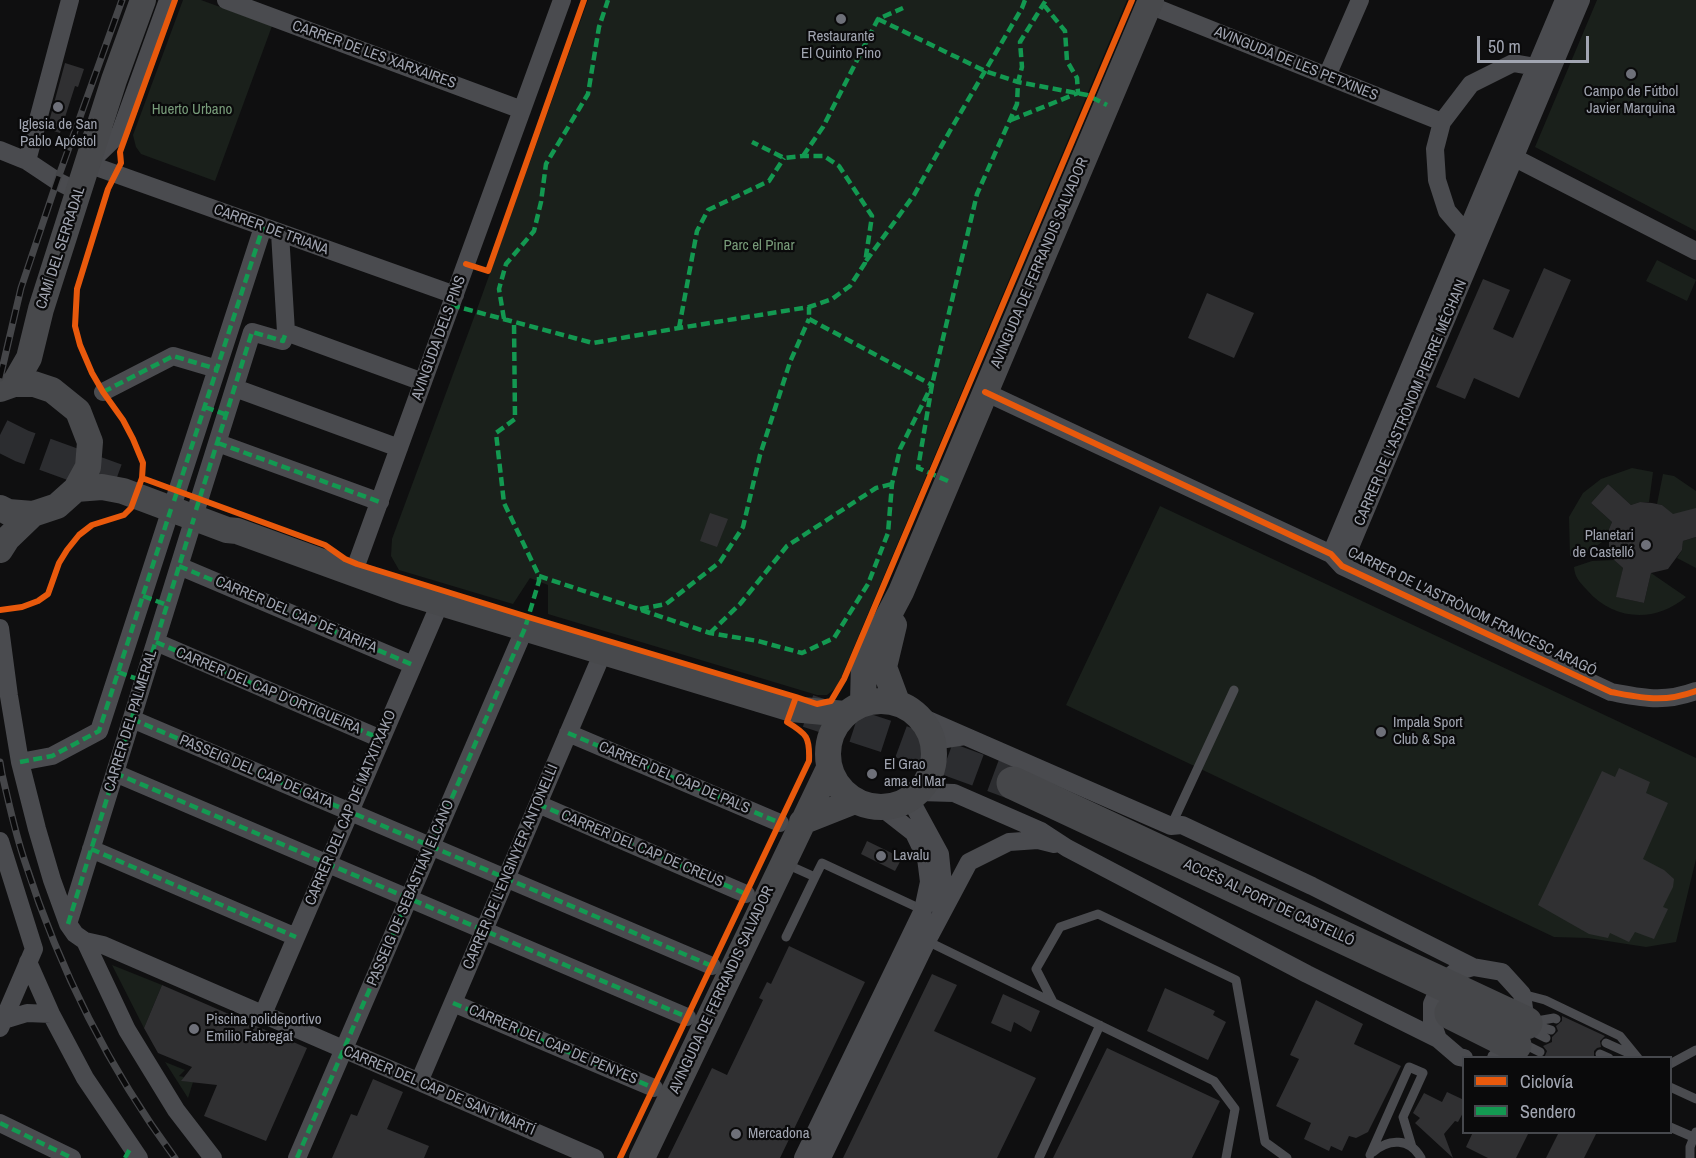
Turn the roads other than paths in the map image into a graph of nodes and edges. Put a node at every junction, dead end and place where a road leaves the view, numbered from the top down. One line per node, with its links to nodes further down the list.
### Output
1 (70, 0): 16 (street)
2 (143, 0): 17 (street, CAMÍ DEL SERRADAL)
3 (168, 0): 17 (street, CAMÍ DEL SERRADAL)
4 (226, 0): 12 (street, CARRER DE LES XARXAIRES)
5 (562, 0): 12 (street, AVINGUDA DELS PINS)
6 (1360, 0): 11 (street)
7 (1564, 0): 10 (street)
8 (1581, 0): 10 (street)
9 (1150, 2): 11 (street, AVINGUDA DE LES PETXINES); 31 (street, AVINGUDA DE FERRANDIS SALVADOR)
10 (1543, 70): 13 (street); 15 (street, CARRER DE L'ASTRÒNOM PIERRE MÉCHAIN); 20 (street, CARRER DE L'ASTRÒNOM PIERRE MÉCHAIN)
11 (1328, 76): 13 (street, AVINGUDA DE LES PETXINES)
12 (522, 110): 22 (street, AVINGUDA DELS PINS)
13 (1442, 122): 20 (street)
14 (0, 150): 16 (street)
15 (1515, 158): 20 (street, CARRER DE L'ASTRÒNOM PIERRE MÉCHAIN); 21 (street)
16 (27, 161): 18 (street)
17 (88, 164): 18 (street, CAMÍ DEL SERRADAL); 19 (street, CARRER DE TRIANA)
18 (79, 192): 23 (street, CAMÍ DEL SERRADAL)
19 (272, 230): 22 (street, CARRER DE TRIANA); 24 (street); 25 (street, CARRER DEL PALMERAL)
20 (1473, 237): 43 (street, CARRER DE L'ASTRÒNOM PIERRE MÉCHAIN)
21 (1696, 251)
22 (455, 295): 26 (street, AVINGUDA DELS PINS)
23 (36, 332): 27 (street, CAMÍ DEL SERRADAL); 29 (street, CAMÍ DEL SERRADAL)
24 (286, 332): 26 (street); 28 (street, CARRER DEL PALMERAL)
25 (217, 369): 30 (street); 32 (street, CARRER DEL PALMERAL)
26 (423, 382): 36 (street, AVINGUDA DELS PINS)
27 (7, 387): 29 (street)
28 (235, 388): 33 (street, CARRER DEL PALMERAL); 36 (street)
29 (52, 390): 34 (street)
30 (103, 392)
31 (986, 392): 43 (street, CARRER DE L'ASTRÒNOM FRANCESC ARAGÓ); 46 (street, AVINGUDA DE FERRANDIS SALVADOR)
32 (204, 407): 33 (street); 40 (street, CARRER DEL PALMERAL)
33 (226, 415): 35 (street, CARRER DEL PALMERAL)
34 (90, 442): 37 (street); 40 (street)
35 (218, 443): 38 (street); 40 (street, CARRER DEL PALMERAL)
36 (399, 448): 38 (street, AVINGUDA DELS PINS)
37 (76, 489): 40 (street); 41 (street)
38 (380, 502): 45 (street, AVINGUDA DELS PINS)
39 (0, 508): 41 (street)
40 (184, 510): 44 (street, CARRER DEL PALMERAL); 45 (street); 47 (street, CARRER DEL PALMERAL)
41 (33, 514): 42 (street)
42 (0, 550)
43 (1336, 560): 58 (street, CARRER DE L'ASTRÒNOM FRANCESC ARAGÓ)
44 (179, 566): 49 (street, CARRER DEL PALMERAL); 54 (street, CARRER DEL CAP DE TARIFA)
45 (353, 574): 48 (street)
46 (901, 592): 59 (street, AVINGUDA DE FERRANDIS SALVADOR); 61 (street, AVINGUDA DE FERRANDIS SALVADOR)
47 (143, 596): 49 (street); 55 (street, CARRER DEL PALMERAL)
48 (440, 603): 51 (street); 54 (street, CARRER DEL CAP DE MATXITXAKO)
49 (167, 605): 52 (street, CARRER DEL PALMERAL)
50 (0, 628): 69 (street)
51 (525, 628): 53 (street); 80 (street, PASSEIG DE SEBASTIÁN ELCANO)
52 (156, 642): 56 (street, CARRER DEL PALMERAL); 66 (street, CARRER DEL CAP D'ORTIGUEIRA)
53 (603, 652): 60 (street); 64 (street, CARRER DE L'ENGINYER ANTONELLI)
54 (413, 665): 66 (street, CARRER DEL CAP DE MATXITXAKO)
55 (118, 672): 56 (street); 69 (street, CARRER DEL PALMERAL)
56 (143, 681): 63 (street, CARRER DEL PALMERAL)
57 (1234, 690): 78 (lane)
58 (1696, 691)
59 (897, 702): 61 (street); 62 (street)
60 (792, 709): 61 (street); 68 (street)
61 (854, 709): 68 (street)
62 (919, 716): 65 (street); 67 (street)
63 (132, 719): 70 (street, CARRER DEL PALMERAL); 76 (street, PASSEIG DEL CAP DE GATA)
64 (568, 733): 74 (street, CARRER DE L'ENGINYER ANTONELLI); 77 (street, CARRER DEL CAP DE PALS)
65 (965, 736): 67 (street); 78 (street)
66 (381, 739): 76 (street, CARRER DEL CAP DE MATXITXAKO)
67 (933, 741): 72 (street)
68 (829, 755): 73 (street); 77 (street, AVINGUDA DE FERRANDIS SALVADOR)
69 (20, 762): 90 (street)
70 (115, 773): 82 (street, CARRER DEL PALMERAL); 84 (street)
71 (1010, 789): 99 (highway, ACCÉS AL PORT DE CASTELLÓ)
72 (914, 795): 75 (street); 81 (street); 94 (street)
73 (855, 801): 75 (street); 77 (street)
74 (538, 804): 85 (street, CARRER DE L'ENGINYER ANTONELLI); 87 (street, CARRER DEL CAP DE CREUS)
75 (882, 808): 89 (street)
76 (350, 812): 80 (street, PASSEIG DEL CAP DE GATA); 84 (street, CARRER DEL CAP DE MATXITXAKO)
77 (791, 823): 83 (street, AVINGUDA DE FERRANDIS SALVADOR)
78 (1172, 826): 98 (street)
79 (0, 841): 96 (street)
80 (431, 846): 85 (street, PASSEIG DEL CAP DE GATA); 88 (street, PASSEIG DE SEBASTIÁN ELCANO)
81 (1067, 848): 94 (street); 108 (street)
82 (91, 849): 90 (street, CARRER DEL PALMERAL); 92 (street)
83 (783, 862): 86 (lane); 130 (street, AVINGUDA DE FERRANDIS SALVADOR)
84 (327, 864): 88 (street); 92 (street, CARRER DEL CAP DE MATXITXAKO)
85 (506, 878): 91 (street, CARRER DE L'ENGINYER ANTONELLI); 97 (street, PASSEIG DEL CAP DE GATA)
86 (815, 878): 89 (lane); 93 (lane)
87 (746, 894)
88 (408, 898): 91 (street); 110 (street, PASSEIG DE SEBASTIÁN ELCANO)
89 (923, 910): 131 (street)
90 (68, 924): 95 (street)
91 (484, 931): 101 (street, CARRER DE L'ENGINYER ANTONELLI); 104 (street)
92 (296, 937): 103 (street, CARRER DEL CAP DE MATXITXAKO)
93 (786, 937)
94 (928, 938): 100 (lane); 132 (street)
95 (85, 941): 103 (street, CARRER DEL CAP DE SANT MARTÍ); 127 (street)
96 (31, 955): 102 (street); 105 (street)
97 (712, 966)
98 (1473, 966): 99 (street); 107 (street)
99 (1437, 994): 107 (highway, ACCÉS AL PORT DE CASTELLÓ); 108 (street)
100 (1053, 1002): 106 (lane); 135 (lane)
101 (453, 1003): 116 (street, CARRER DE L'ENGINYER ANTONELLI); 117 (street, CARRER DEL CAP DE PENYES)
102 (51, 1014): 105 (street); 124 (street)
103 (263, 1014): 110 (street, CARRER DEL CAP DE SANT MARTÍ)
104 (687, 1017)
105 (2, 1024)
106 (1100, 1025): 133 (lane); 134 (lane)
107 (1530, 1035): 113 (lane)
108 (1438, 1039): 114 (street)
109 (1606, 1043): 112 (lane)
110 (344, 1049): 116 (street, CARRER DEL CAP DE SANT MARTÍ); 128 (street, PASSEIG DE SEBASTIÁN ELCANO)
111 (1696, 1050): 115 (lane)
112 (1634, 1056)
113 (1636, 1056)
114 (1462, 1058)
115 (1672, 1063)
116 (419, 1082): 129 (street, CARRER DEL CAP DE SANT MARTÍ)
117 (654, 1088)
118 (1672, 1088): 119 (lane)
119 (1696, 1100)
120 (0, 1123): 126 (street)
121 (1672, 1128): 122 (lane)
122 (1694, 1142): 137 (lane)
123 (1412, 1147): 125 (lane); 125 (lane); 136 (lane)
124 (132, 1154)
125 (1369, 1156)
126 (72, 1158)
127 (213, 1158)
128 (297, 1158)
129 (595, 1158)
130 (642, 1158)
131 (803, 1158)
132 (822, 1158)
133 (1039, 1158)
134 (1226, 1158)
135 (1287, 1158)
136 (1421, 1158)
137 (1690, 1158)

